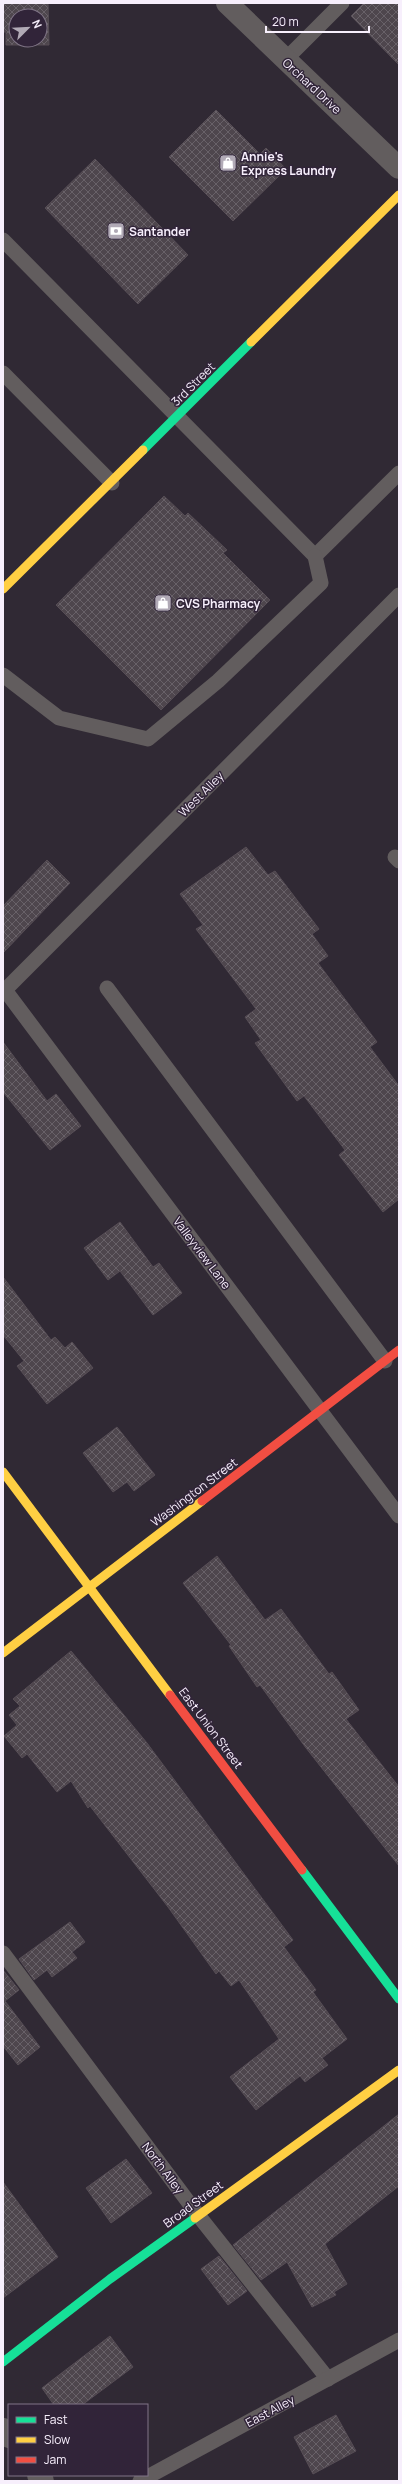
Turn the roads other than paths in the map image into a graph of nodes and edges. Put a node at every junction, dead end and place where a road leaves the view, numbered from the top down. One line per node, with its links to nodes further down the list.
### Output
1 (342, 3): 3 (lane)
2 (230, 4): 3 (street, Orchard Drive)
3 (285, 60): 4 (street, Orchard Drive)
4 (399, 168)
5 (399, 195): 8 (street, 3rd Street)
6 (3, 240): 8 (lane)
7 (3, 373): 10 (lane)
8 (178, 416): 10 (street, 3rd Street); 11 (lane)
9 (399, 473): 11 (lane)
10 (112, 483): 12 (street, 3rd Street)
11 (316, 556): 14 (lane)
12 (3, 589)
13 (399, 595): 16 (lane, West Alley)
14 (3, 675)
15 (107, 988): 18 (lane)
16 (4, 991): 19 (lane, Valleyview Lane)
17 (399, 1350): 18 (street, Washington Street)
18 (385, 1361): 19 (street, Washington Street)
19 (320, 1411): 21 (lane, Valleyview Lane); 22 (street, Washington Street)
20 (3, 1472): 22 (street, East Union Street)
21 (399, 1516)
22 (90, 1587): 23 (street, Washington Street); 25 (street, East Union Street)
23 (3, 1653)
24 (3, 1953): 27 (lane, North Alley)
25 (399, 1999)
26 (399, 2070): 27 (street, Broad Street)
27 (198, 2215): 29 (street, Broad Street); 30 (lane, North Alley)
28 (399, 2340): 30 (lane, East Alley)
29 (3, 2362)
30 (328, 2380): 31 (lane, East Alley)
31 (140, 2481)

